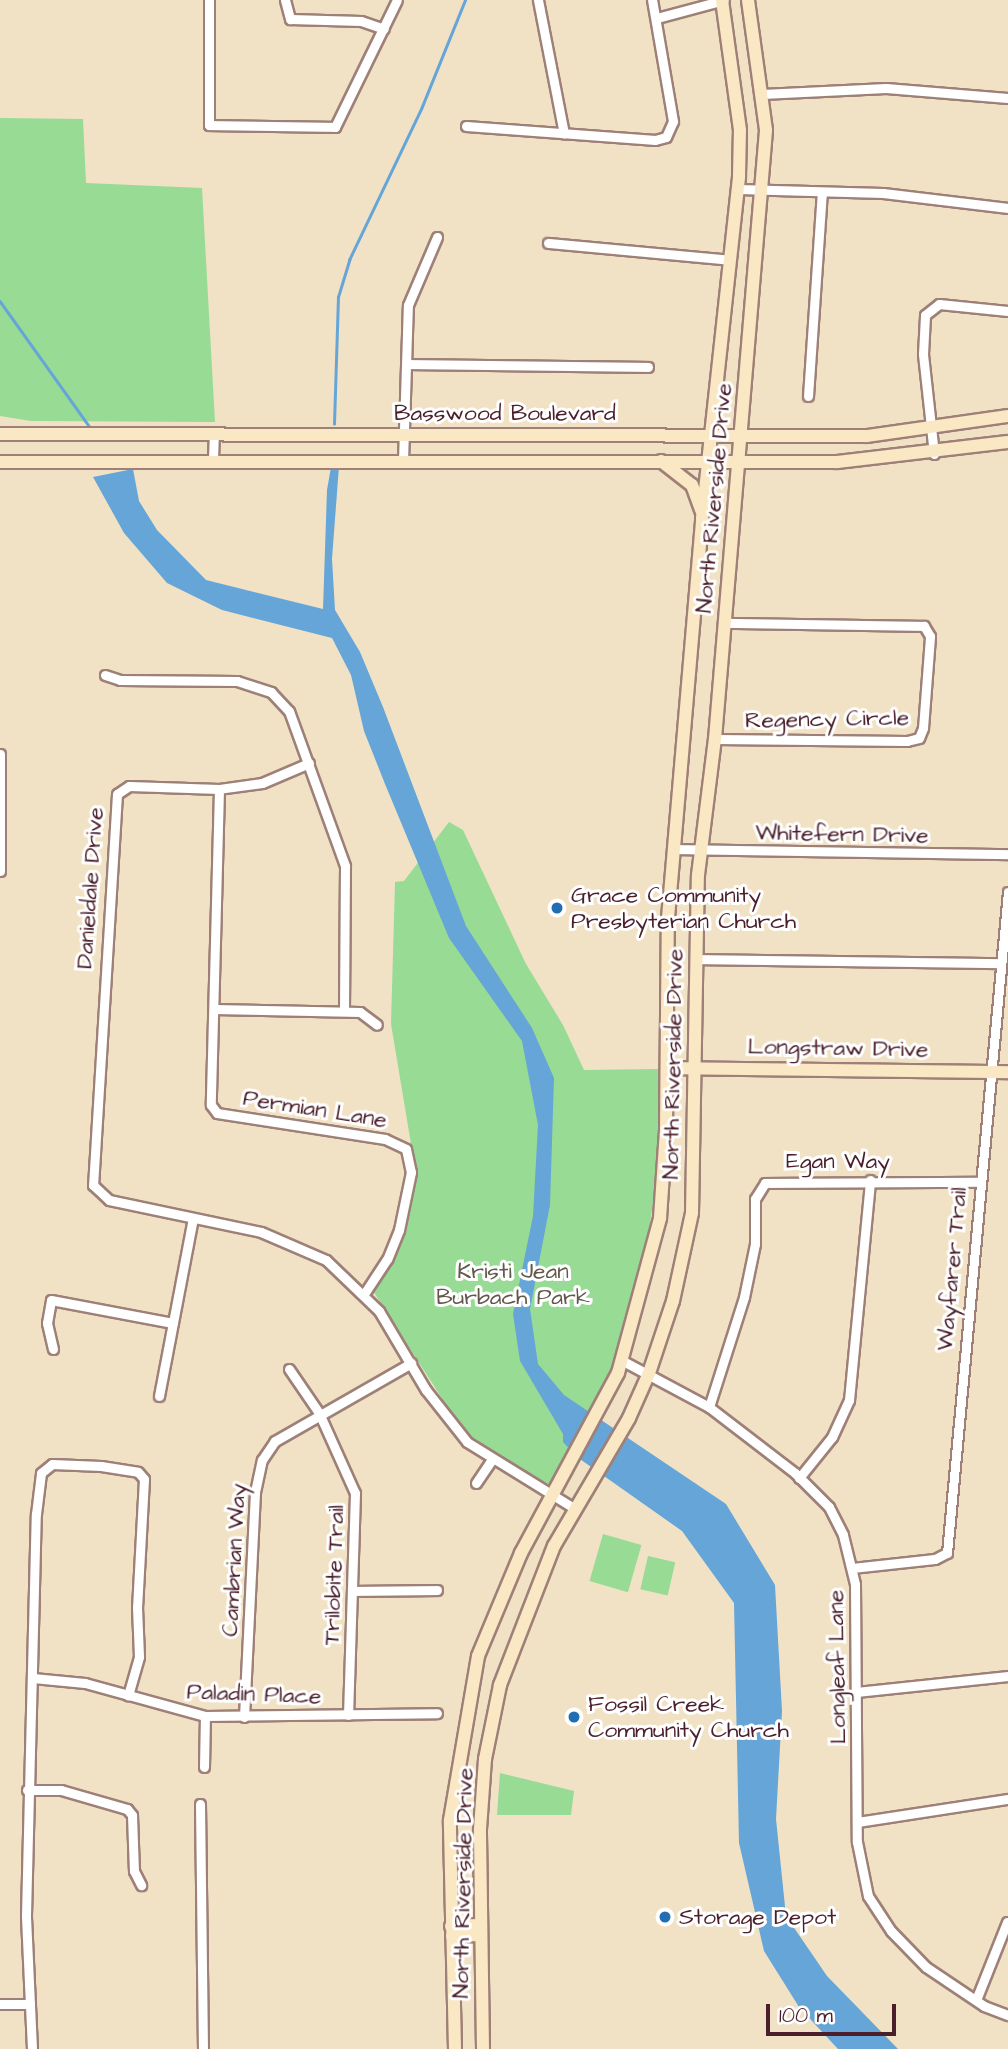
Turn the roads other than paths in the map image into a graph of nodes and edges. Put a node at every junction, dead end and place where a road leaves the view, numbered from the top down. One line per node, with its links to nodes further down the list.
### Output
1 (209, 0): 9 (street)
2 (285, 0): 9 (street)
3 (397, 0): 9 (street)
4 (538, 0): 13 (street)
5 (652, 0): 8 (street)
6 (723, 0): 8 (street); 14 (main road, North Riverside Drive)
7 (748, 0): 10 (main road, North Riverside Drive)
8 (657, 18): 13 (street)
9 (384, 29)
10 (762, 94): 11 (street); 15 (main road, North Riverside Drive)
11 (1008, 98)
12 (466, 126): 13 (street)
13 (564, 134)
14 (738, 189): 15 (street); 20 (main road, North Riverside Drive)
15 (762, 190): 16 (street); 31 (main road, North Riverside Drive)
16 (822, 193): 17 (street); 24 (street)
17 (1008, 208)
18 (437, 237): 22 (street)
19 (548, 243): 20 (street)
20 (730, 260): 30 (main road, North Riverside Drive)
21 (1008, 311): 26 (street)
22 (409, 365): 23 (street); 27 (street)
23 (648, 367)
24 (808, 396)
25 (1008, 416): 26 (main road, Basswood Boulevard)
26 (930, 427): 31 (main road, Basswood Boulevard); 33 (street)
27 (406, 433): 29 (main road, Basswood Boulevard); 30 (main road, Basswood Boulevard); 39 (street)
28 (0, 434): 29 (main road, Basswood Boulevard)
29 (214, 435): 35 (street)
30 (712, 436): 31 (main road, Basswood Boulevard); 34 (main road, North Riverside Drive)
31 (740, 436): 37 (main road, North Riverside Drive)
32 (1008, 442): 33 (main road, Basswood Boulevard)
33 (934, 454): 37 (main road, Basswood Boulevard)
34 (710, 459): 36 (main road, Basswood Boulevard); 37 (main road, Basswood Boulevard); 40 (main road, North Riverside Drive)
35 (213, 460): 38 (main road, Basswood Boulevard); 39 (main road, Basswood Boulevard)
36 (661, 460): 39 (main road, Basswood Boulevard); 40 (main road)
37 (738, 460): 41 (main road, North Riverside Drive)
38 (0, 461)
39 (403, 461)
40 (702, 517): 47 (main road, North Riverside Drive)
41 (724, 623): 43 (main road, North Riverside Drive); 43 (street, Regency Circle)
42 (106, 675): 45 (street)
43 (715, 739): 48 (main road, North Riverside Drive)
44 (0, 754): 50 (street)
45 (309, 763): 46 (street, Danieldale Drive); 55 (street)
46 (219, 789): 54 (street, Permian Lane); 63 (street, Danieldale Drive)
47 (676, 849): 48 (street, Whitefern Drive); 57 (main road, North Riverside Drive)
48 (701, 850): 49 (street, Whitefern Drive); 52 (main road, North Riverside Drive)
49 (1008, 854)
50 (0, 871)
51 (1008, 892): 53 (street, Wayfarer Trail)
52 (695, 959): 53 (street); 58 (main road, North Riverside Drive)
53 (1000, 963): 59 (street, Wayfarer Trail)
54 (214, 1009): 55 (street); 64 (street, Permian Lane)
55 (344, 1011): 56 (street)
56 (377, 1025)
57 (667, 1068): 58 (main road, Longstraw Drive); 67 (main road, North Riverside Drive)
58 (694, 1068): 59 (main road, Longstraw Drive); 70 (main road, North Riverside Drive)
59 (990, 1071): 60 (main road, Longstraw Drive); 62 (street, Wayfarer Trail)
60 (1008, 1072)
61 (870, 1180): 62 (street, Egan Way); 72 (street, Egan Way); 75 (street)
62 (979, 1182): 79 (street, Wayfarer Trail)
63 (193, 1218): 64 (street); 65 (street)
64 (364, 1294): 68 (street)
65 (173, 1323): 66 (street); 71 (street)
66 (53, 1349)
67 (623, 1361): 70 (street, Longleaf Lane); 77 (main road, North Riverside Drive)
68 (411, 1363): 73 (street, Cambrian Way); 74 (street)
69 (289, 1369): 73 (street, Trilobite Trail)
70 (649, 1373): 72 (street, Longleaf Lane); 78 (main road, North Riverside Drive)
71 (159, 1396)
72 (709, 1408): 75 (street, Longleaf Lane)
73 (319, 1413): 81 (street, Trilobite Trail); 89 (street, Cambrian Way)
74 (491, 1461): 76 (street); 77 (street)
75 (799, 1478): 79 (street, Longleaf Lane)
76 (476, 1483)
77 (554, 1496): 78 (street); 98 (main road, North Riverside Drive)
78 (574, 1508): 97 (main road, North Riverside Drive)
79 (852, 1568): 84 (street, Longleaf Lane)
80 (437, 1590): 81 (street)
81 (352, 1591): 87 (street, Trilobite Trail)
82 (1008, 1676): 84 (street)
83 (33, 1678): 85 (street, Paladin Place); 85 (street); 91 (street)
84 (856, 1692): 94 (street, Longleaf Lane)
85 (128, 1695): 88 (street, Paladin Place)
86 (437, 1713): 87 (street, Paladin Place)
87 (348, 1715): 89 (street, Paladin Place)
88 (205, 1716): 89 (street, Paladin Place); 90 (street)
89 (244, 1717)
90 (204, 1767)
91 (27, 1790): 95 (street); 101 (street)
92 (1008, 1799): 94 (street)
93 (200, 1804): 104 (street)
94 (857, 1822): 99 (street, Longleaf Lane)
95 (141, 1885)
96 (1007, 1923): 99 (street)
97 (479, 1930): 98 (main road); 106 (main road, North Riverside Drive)
98 (451, 1931): 105 (main road, North Riverside Drive)
99 (976, 2000): 102 (street, Longleaf Lane)
100 (0, 2004): 101 (street)
101 (30, 2004): 103 (street)
102 (1008, 2015)
103 (32, 2049)
104 (203, 2049)
105 (455, 2049)
106 (483, 2049)

